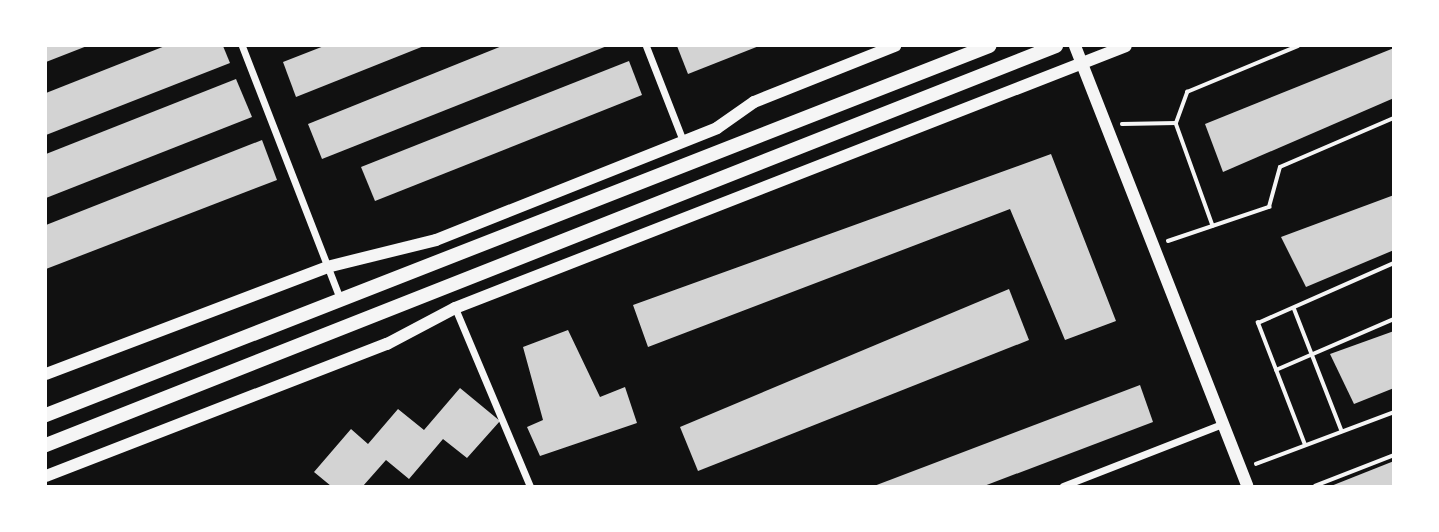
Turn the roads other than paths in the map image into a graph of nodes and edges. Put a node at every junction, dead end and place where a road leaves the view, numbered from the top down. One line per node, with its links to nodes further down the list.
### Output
1 (242, 46): 10 (street)
2 (646, 46): 9 (street)
3 (895, 46): 9 (street)
4 (989, 46): 11 (main road)
5 (1056, 46): 16 (main road)
6 (1075, 46): 8 (street)
7 (1126, 46): 8 (street)
8 (1082, 63): 12 (street); 15 (street)
9 (683, 141): 10 (street)
10 (327, 267): 11 (street); 13 (street)
11 (341, 302): 14 (main road)
12 (455, 308): 17 (street); 18 (street)
13 (46, 374)
14 (46, 415)
15 (1222, 424): 19 (street); 20 (street)
16 (46, 445)
17 (46, 476)
18 (530, 486)
19 (1063, 486)
20 (1247, 486)

